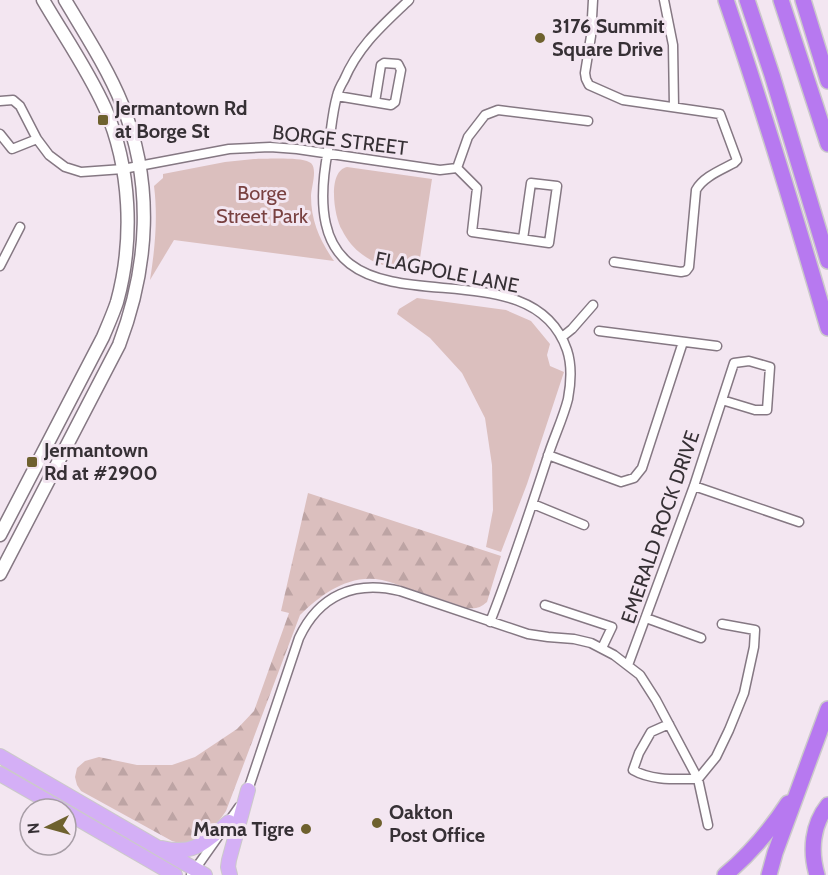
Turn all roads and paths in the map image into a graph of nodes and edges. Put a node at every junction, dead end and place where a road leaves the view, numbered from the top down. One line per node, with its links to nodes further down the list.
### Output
1 (43, 0): 24 (main road)
2 (65, 0): 22 (main road)
3 (410, 0): 13 (street, FLAGPOLE LANE)
4 (593, 0): 16 (street)
5 (664, 0): 16 (street)
6 (726, 0): 31 (highway)
7 (747, 0): 27 (highway)
8 (781, 0): 20 (highway)
9 (803, 0): 12 (highway)
10 (808, 0): 11 (highway)
11 (828, 52)
12 (828, 81)
13 (337, 96): 15 (street); 21 (street, FLAGPOLE LANE)
14 (0, 101): 19 (street, BORGE STREET)
15 (375, 102): 15 (street)
16 (674, 106): 28 (street)
17 (588, 121): 23 (street)
18 (0, 134): 19 (street)
19 (37, 139): 24 (street, BORGE STREET)
20 (828, 144)
21 (327, 153): 22 (street, BORGE STREET); 23 (street, BORGE STREET); 33 (street, FLAGPOLE LANE)
22 (140, 166): 24 (street, BORGE STREET); 43 (main road)
23 (457, 168): 26 (street)
24 (123, 170): 42 (main road)
25 (21, 227): 29 (street)
26 (523, 239): 26 (street)
27 (828, 261)
28 (614, 262)
29 (0, 266)
30 (593, 305): 33 (street)
31 (828, 328)
32 (599, 331): 34 (street)
33 (562, 337): 37 (street, FLAGPOLE LANE)
34 (683, 342): 35 (street); 37 (street)
35 (717, 346)
36 (722, 400): 36 (street, EMERALD ROCK DRIVE); 38 (street, EMERALD ROCK DRIVE)
37 (548, 455): 39 (street, FLAGPOLE LANE)
38 (694, 486): 40 (street); 45 (street, EMERALD ROCK DRIVE)
39 (532, 504): 41 (street); 46 (street, FLAGPOLE LANE)
40 (799, 522)
41 (584, 525)
42 (0, 535)
43 (0, 574)
44 (545, 605): 49 (street)
45 (646, 618): 48 (street); 50 (street, EMERALD ROCK DRIVE)
46 (490, 622): 49 (street); 57 (street)
47 (722, 624): 56 (street)
48 (701, 638)
49 (602, 648): 50 (street)
50 (628, 665): 52 (street)
51 (828, 709): 55 (highway)
52 (669, 724): 56 (street); 56 (street)
53 (0, 756): 63 (main road)
54 (0, 774): 58 (main road)
55 (804, 777): 67 (highway); 68 (highway)
56 (698, 779): 62 (street)
57 (248, 790): 61 (street); 66 (main road)
58 (40, 797)
59 (828, 805): 69 (highway)
60 (78, 819): 65 (main road)
61 (229, 822): 63 (main road); 64 (street)
62 (708, 825)
63 (157, 847): 64 (main road)
64 (197, 873)
65 (175, 875)
66 (230, 875)
67 (725, 875)
68 (769, 875)
69 (817, 875)

